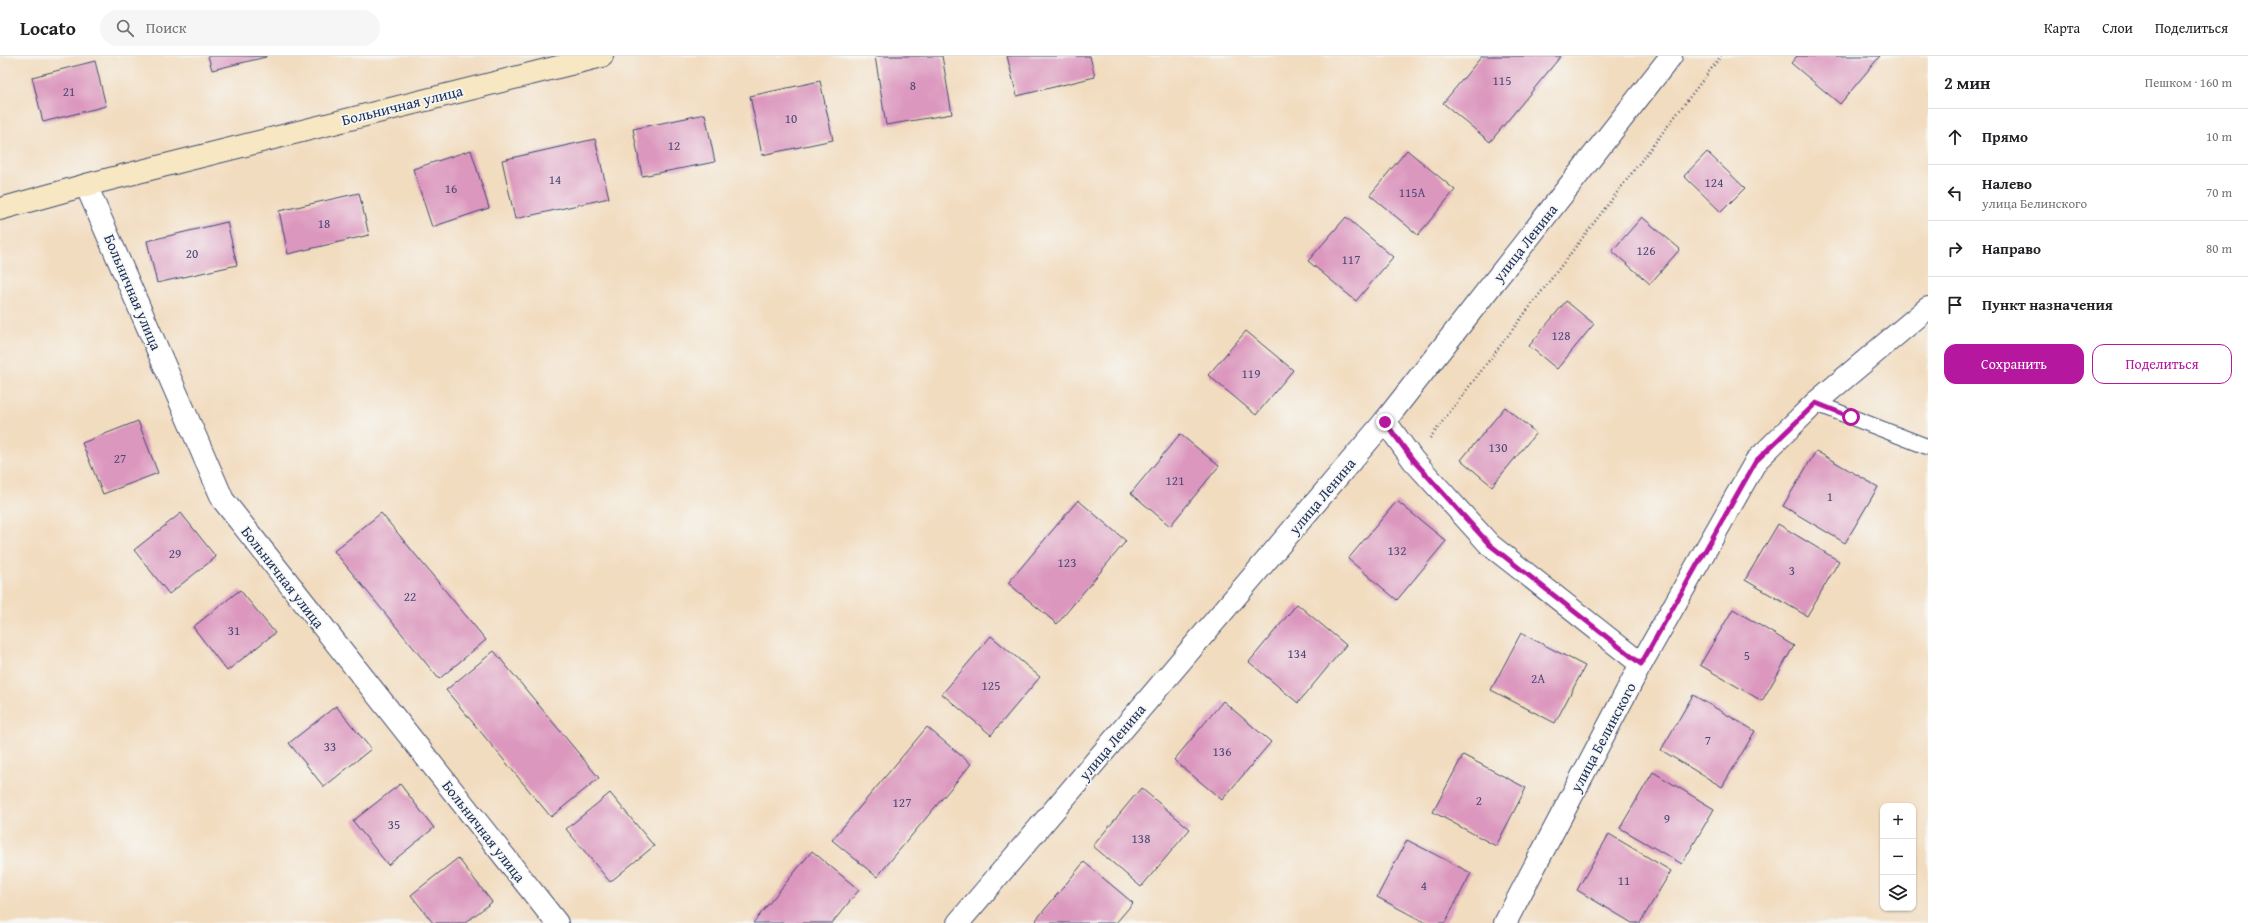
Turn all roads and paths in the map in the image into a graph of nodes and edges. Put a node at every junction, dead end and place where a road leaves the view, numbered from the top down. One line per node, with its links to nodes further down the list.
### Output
1 (602, 56): 4 (main road, Больничная улица)
2 (1671, 56): 8 (street, улица Ленина)
3 (1721, 56): 10 (path)
4 (86, 185): 5 (main road, Больничная улица); 12 (street, Больничная улица)
5 (0, 209)
6 (1928, 308): 7 (street, улица Белинского)
7 (1816, 403): 9 (lane); 11 (street, улица Белинского)
8 (1385, 422): 10 (street); 13 (street, улица Ленина)
9 (1928, 447)
10 (1413, 460): 11 (street)
11 (1641, 664): 14 (street, улица Белинского)
12 (557, 923)
13 (958, 923)
14 (1505, 923)

